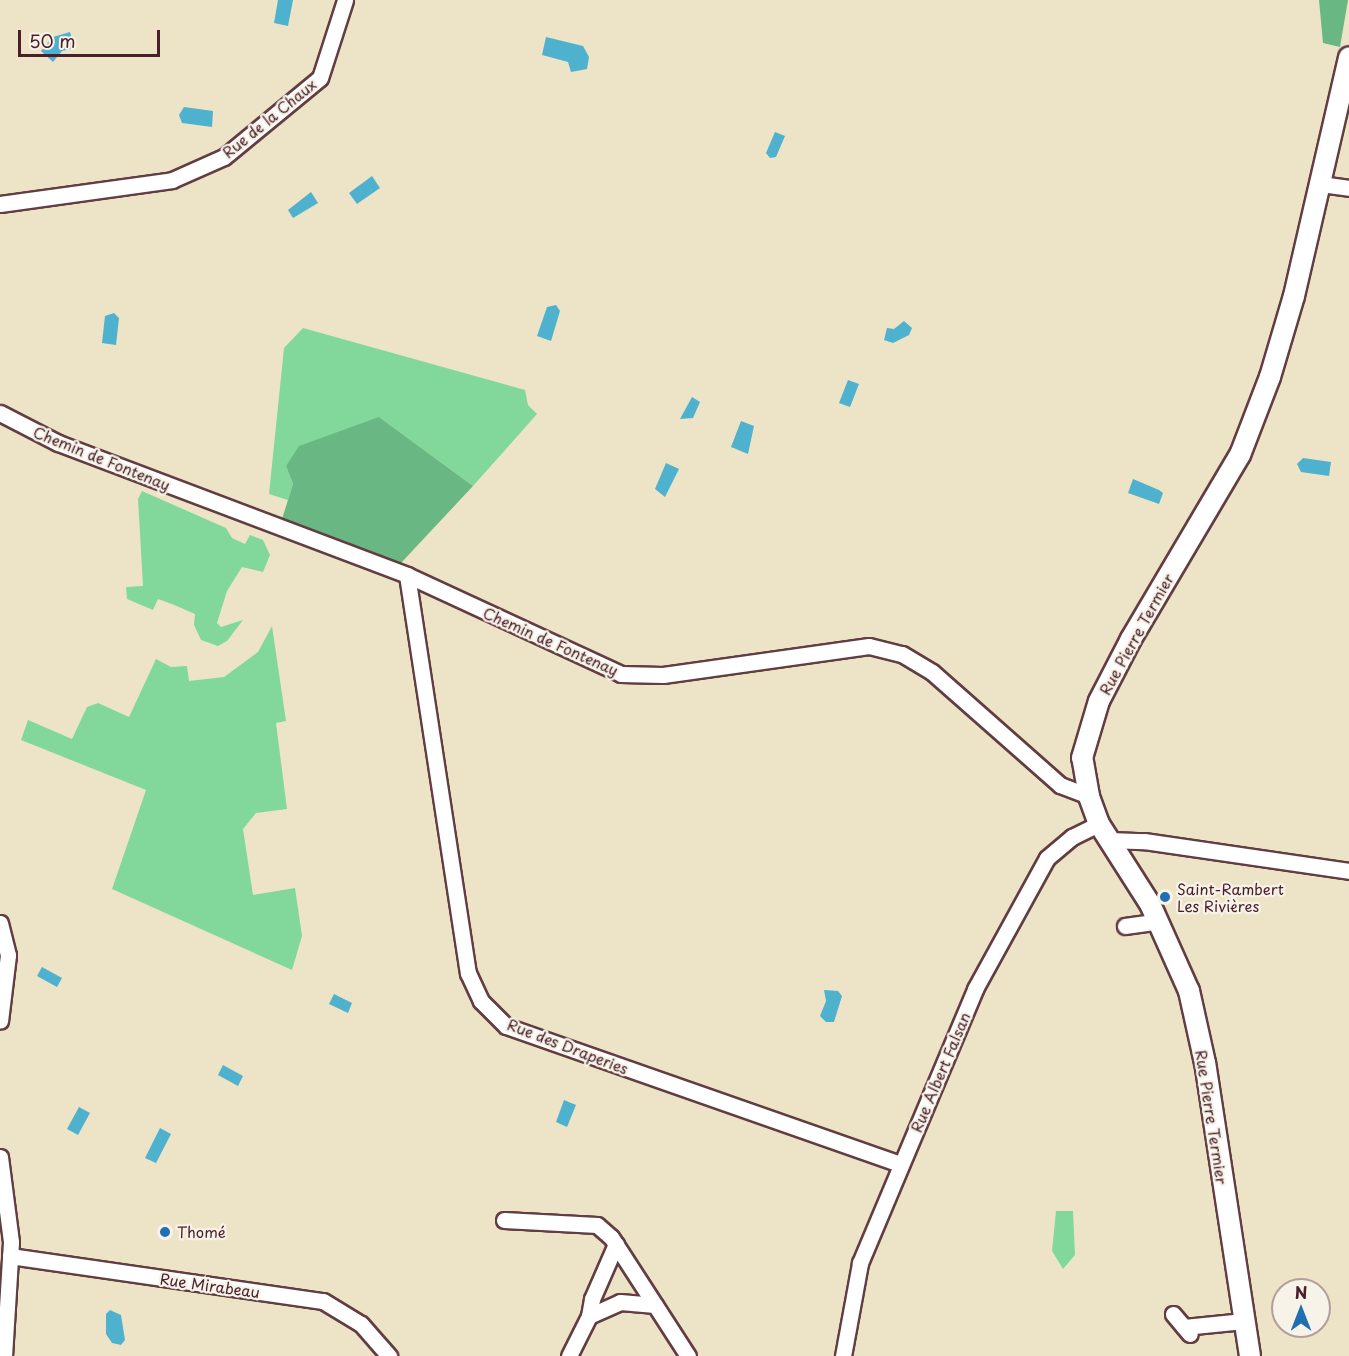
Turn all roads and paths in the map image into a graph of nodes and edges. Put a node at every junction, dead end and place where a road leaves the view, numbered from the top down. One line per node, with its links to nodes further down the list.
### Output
1 (345, 0): 5 (street, Rue de la Chaux)
2 (1349, 57): 3 (street, Rue Pierre Termier)
3 (1321, 184): 4 (street); 8 (street, Rue Pierre Termier)
4 (1349, 188)
5 (0, 204)
6 (0, 413): 7 (street, Chemin de Fontenay)
7 (407, 575): 8 (street, Chemin de Fontenay); 16 (street, Rue des Draperies)
8 (1089, 796): 9 (street, Rue Pierre Termier)
9 (1103, 832): 10 (street); 11 (street, Rue Pierre Termier); 16 (street, Rue Albert Falsan)
10 (1349, 872)
11 (1159, 921): 13 (street); 23 (street, Rue Pierre Termier)
12 (0, 923): 14 (street)
13 (1125, 926)
14 (0, 1021)
15 (0, 1157): 19 (street)
16 (901, 1164): 28 (street, Rue Albert Falsan)
17 (504, 1220): 18 (street)
18 (616, 1244): 20 (street); 22 (street)
19 (10, 1256): 24 (street); 25 (street, Rue Mirabeau)
20 (654, 1305): 22 (street); 27 (street)
21 (1173, 1314): 23 (street)
22 (589, 1316): 26 (street)
23 (1244, 1321): 29 (street, Rue Pierre Termier)
24 (4, 1356)
25 (389, 1356)
26 (569, 1356)
27 (688, 1356)
28 (843, 1356)
29 (1250, 1356)

